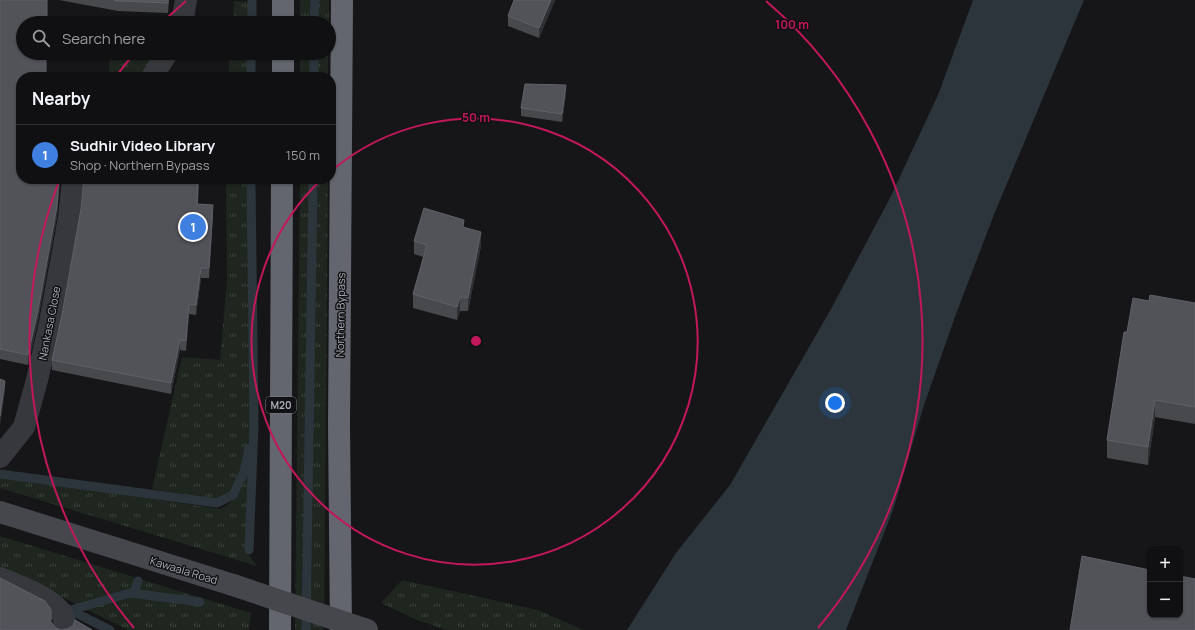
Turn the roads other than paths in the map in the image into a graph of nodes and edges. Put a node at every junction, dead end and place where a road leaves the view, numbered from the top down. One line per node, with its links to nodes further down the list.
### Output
1 (186, 0): 4 (street)
2 (283, 0): 5 (highway)
3 (342, 0): 17 (highway, Northern Bypass)
4 (183, 16)
5 (283, 16)
6 (163, 60): 8 (street)
7 (283, 60): 9 (highway)
8 (155, 72)
9 (283, 72)
10 (72, 184): 12 (street, Nankasa Close)
11 (282, 184): 16 (highway, M20)
12 (0, 457)
13 (0, 512): 18 (street, Kawaala Road, bridge)
14 (0, 578): 15 (street)
15 (64, 628)
16 (280, 630)
17 (341, 630)
18 (367, 630)

